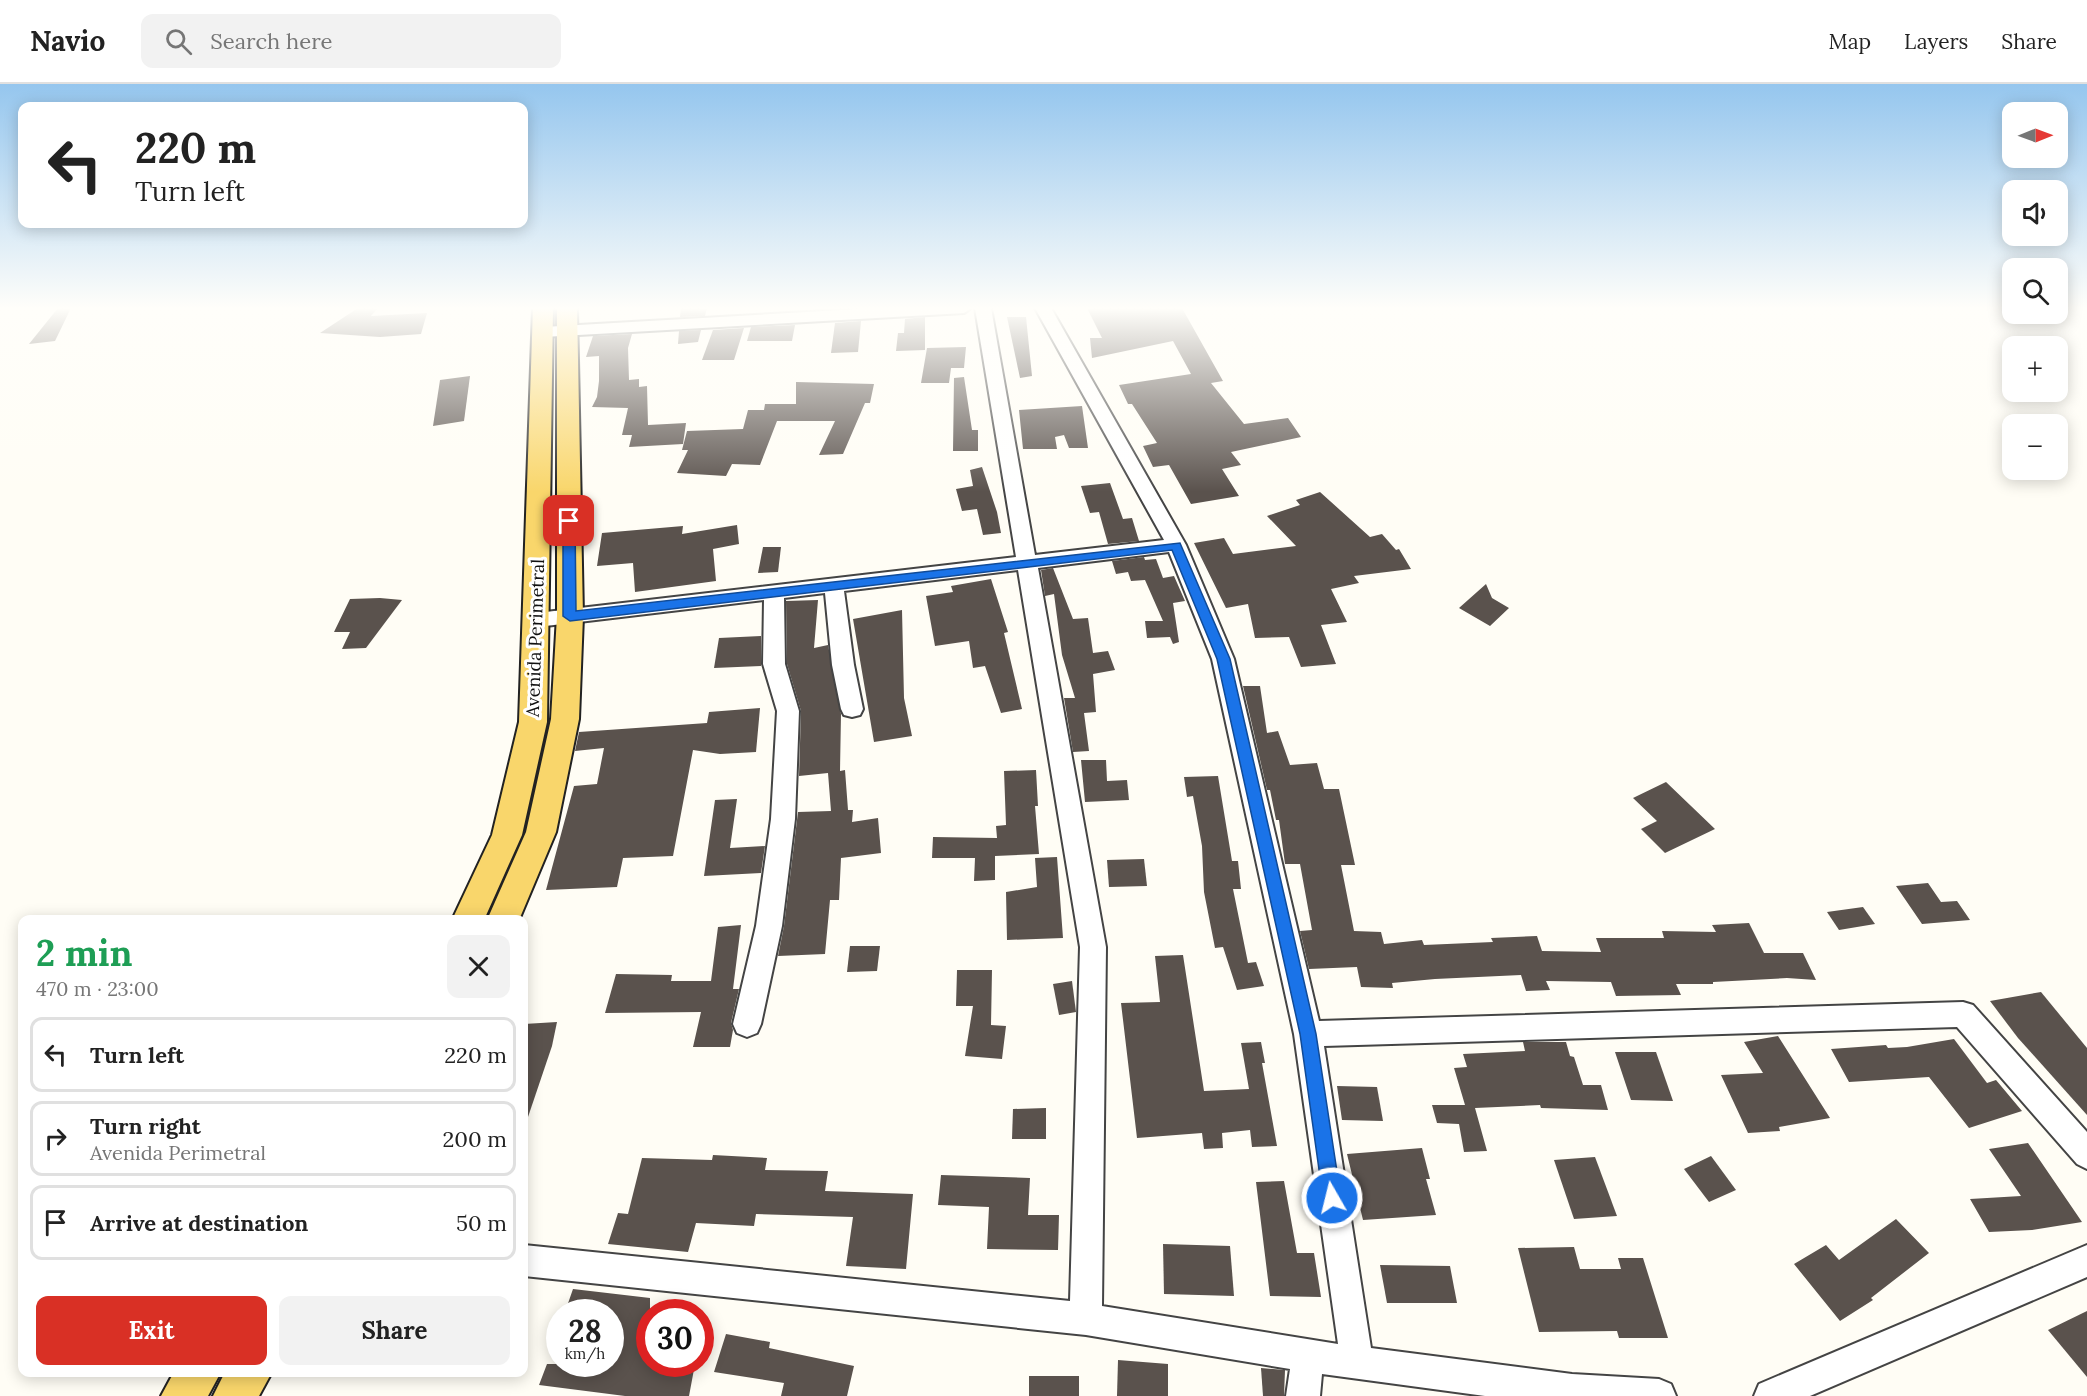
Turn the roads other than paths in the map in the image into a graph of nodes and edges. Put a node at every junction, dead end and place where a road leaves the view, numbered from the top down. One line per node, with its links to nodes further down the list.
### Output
1 (552, 369): 10 (main road, Avenida Perimetral)
2 (557, 369): 9 (main road, Avenida Perimetral)
3 (993, 369): 6 (street)
4 (1077, 369): 5 (street)
5 (1176, 545): 6 (street); 15 (street)
6 (1026, 564): 7 (street); 19 (street)
7 (834, 587): 8 (street); 11 (street)
8 (774, 594): 9 (street); 14 (street)
9 (570, 616): 10 (street); 13 (main road, Avenida Perimetral)
10 (537, 620): 12 (main road, Avenida Perimetral)
11 (852, 709)
12 (470, 915)
13 (505, 915)
14 (747, 1024)
15 (1308, 1034): 16 (street); 21 (street)
16 (2087, 1154)
17 (2087, 1261): 29 (street)
18 (528, 1262): 19 (street)
19 (1086, 1319): 20 (street)
20 (1308, 1356): 21 (street); 27 (street)
21 (1357, 1363): 24 (street)
22 (196, 1377): 25 (main road)
23 (247, 1377): 26 (main road)
24 (1574, 1394): 28 (street)
25 (182, 1396)
26 (234, 1396)
27 (1303, 1396)
28 (1659, 1396)
29 (1771, 1396)

